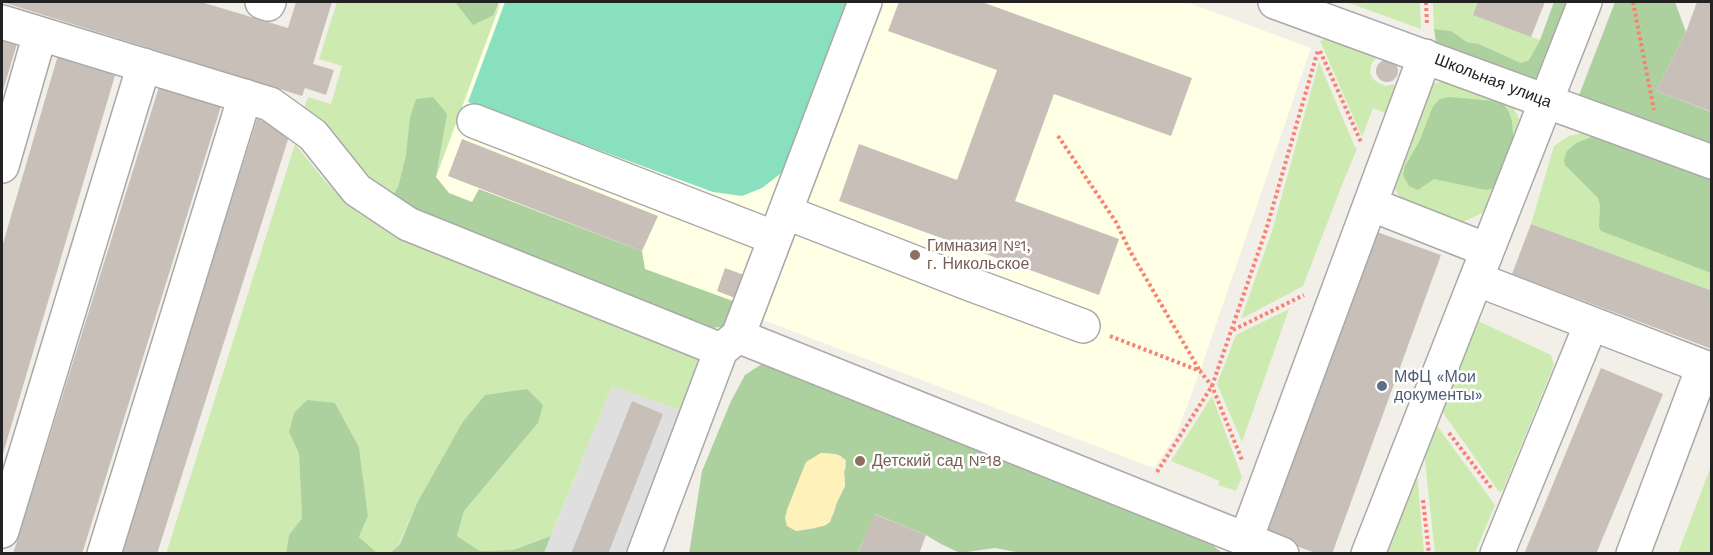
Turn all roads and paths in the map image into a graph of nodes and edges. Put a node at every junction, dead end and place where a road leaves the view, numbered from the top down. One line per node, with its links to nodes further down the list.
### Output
1 (262, 2): 2 (street)
2 (269, 2)
3 (865, 2): 20 (street)
4 (1275, 2): 7 (street, Школьная улица)
5 (1585, 2): 13 (street)
6 (1633, 2): 16 (path)
7 (1313, 8): 10 (street, Школьная улица)
8 (2, 22): 9 (street)
9 (40, 34): 11 (street); 18 (street)
10 (1425, 56): 13 (street, Школьная улица); 19 (street)
11 (144, 65): 12 (street); 34 (street)
12 (245, 96): 26 (street); 36 (street)
13 (1548, 102): 16 (street, Школьная улица); 21 (street)
14 (474, 121): 20 (street)
15 (1058, 136): 28 (path)
16 (1660, 143): 17 (street, Школьная улица)
17 (1712, 162)
18 (2, 166)
19 (1374, 192): 21 (street); 22 (street); 25 (path)
20 (780, 225): 24 (street); 26 (street)
21 (1481, 264): 23 (street); 30 (street)
22 (1333, 303): 25 (path); 32 (street)
23 (1591, 324): 27 (street); 33 (street)
24 (1083, 326): 28 (path)
25 (1233, 330): 29 (path)
26 (730, 343): 35 (street); 37 (street)
27 (1707, 368): 41 (street)
28 (1200, 371): 29 (path)
29 (1212, 386): 31 (path); 32 (path)
30 (1427, 404): 33 (path); 39 (street)
31 (1152, 480)
32 (1259, 503): 35 (street)
33 (1512, 516): 40 (street)
34 (2, 531)
35 (1246, 539): 38 (street)
36 (104, 554)
37 (644, 554)
38 (1282, 554)
39 (1368, 554)
40 (1497, 554)
41 (1633, 554)

